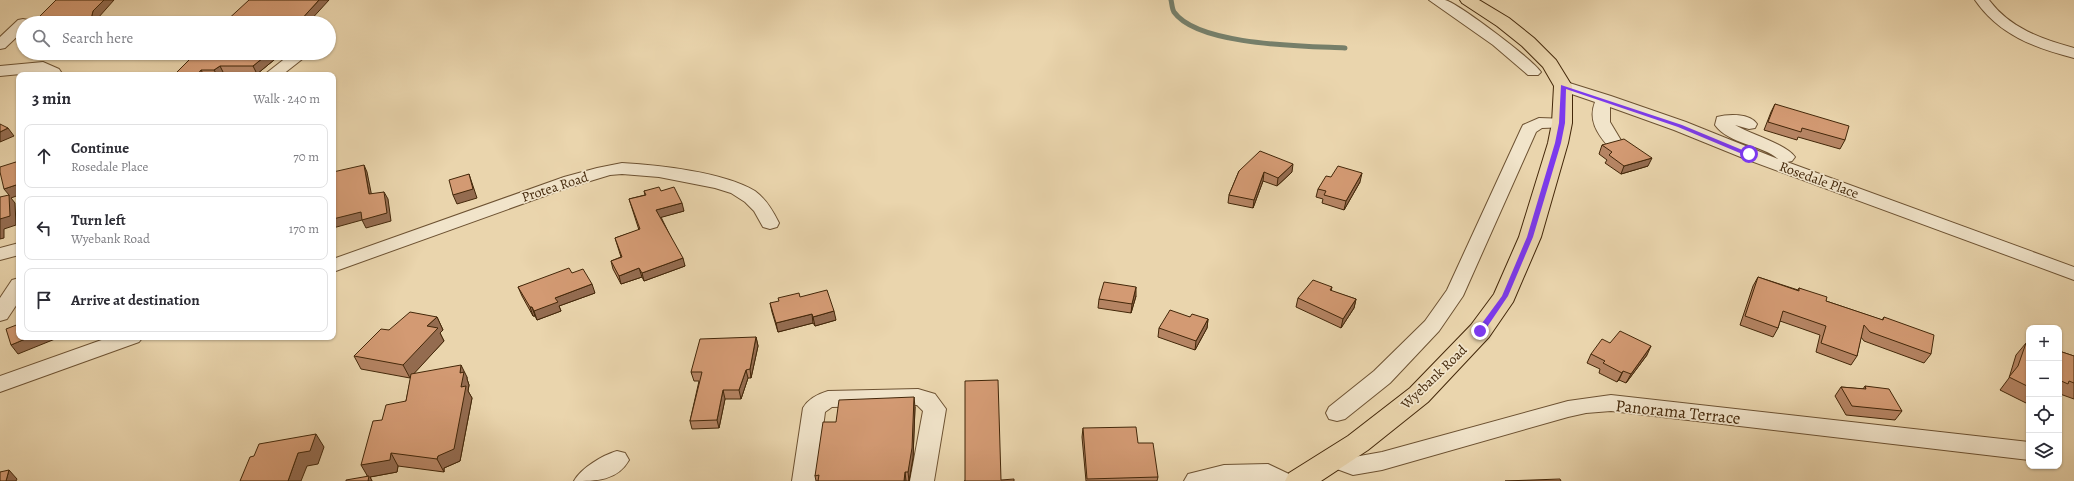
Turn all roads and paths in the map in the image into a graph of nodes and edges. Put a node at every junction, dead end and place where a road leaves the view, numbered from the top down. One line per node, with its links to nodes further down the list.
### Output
1 (1436, 0): 11 (street)
2 (1468, 0): 12 (main road)
3 (1982, 0): 6 (street)
4 (16, 30): 5 (street)
5 (0, 45)
6 (2074, 53)
7 (292, 60): 10 (street)
8 (0, 71): 9 (street)
9 (54, 72)
10 (276, 72)
11 (1533, 72)
12 (1563, 86): 13 (street, Rosedale Place); 14 (main road, Wyebank Road)
13 (1605, 99): 16 (street); 17 (street, Rosedale Place)
14 (1562, 123): 27 (street); 29 (main road, Wyebank Road)
15 (1749, 124): 17 (street)
16 (1614, 142)
17 (1785, 168): 22 (street, Rosedale Place)
18 (770, 223): 21 (street, Protea Road)
19 (16, 250): 20 (street)
20 (0, 254)
21 (336, 265)
22 (2074, 274)
23 (16, 290): 24 (street)
24 (0, 314)
25 (124, 340): 26 (street)
26 (0, 384)
27 (1337, 413)
28 (2026, 451): 29 (street, Panorama Terrace)
29 (1334, 459): 36 (main road, Wyebank Road)
30 (617, 460): 31 (street)
31 (586, 481)
32 (804, 481): 33 (street)
33 (922, 481)
34 (1196, 481): 35 (street)
35 (1281, 481)
36 (1299, 481)

